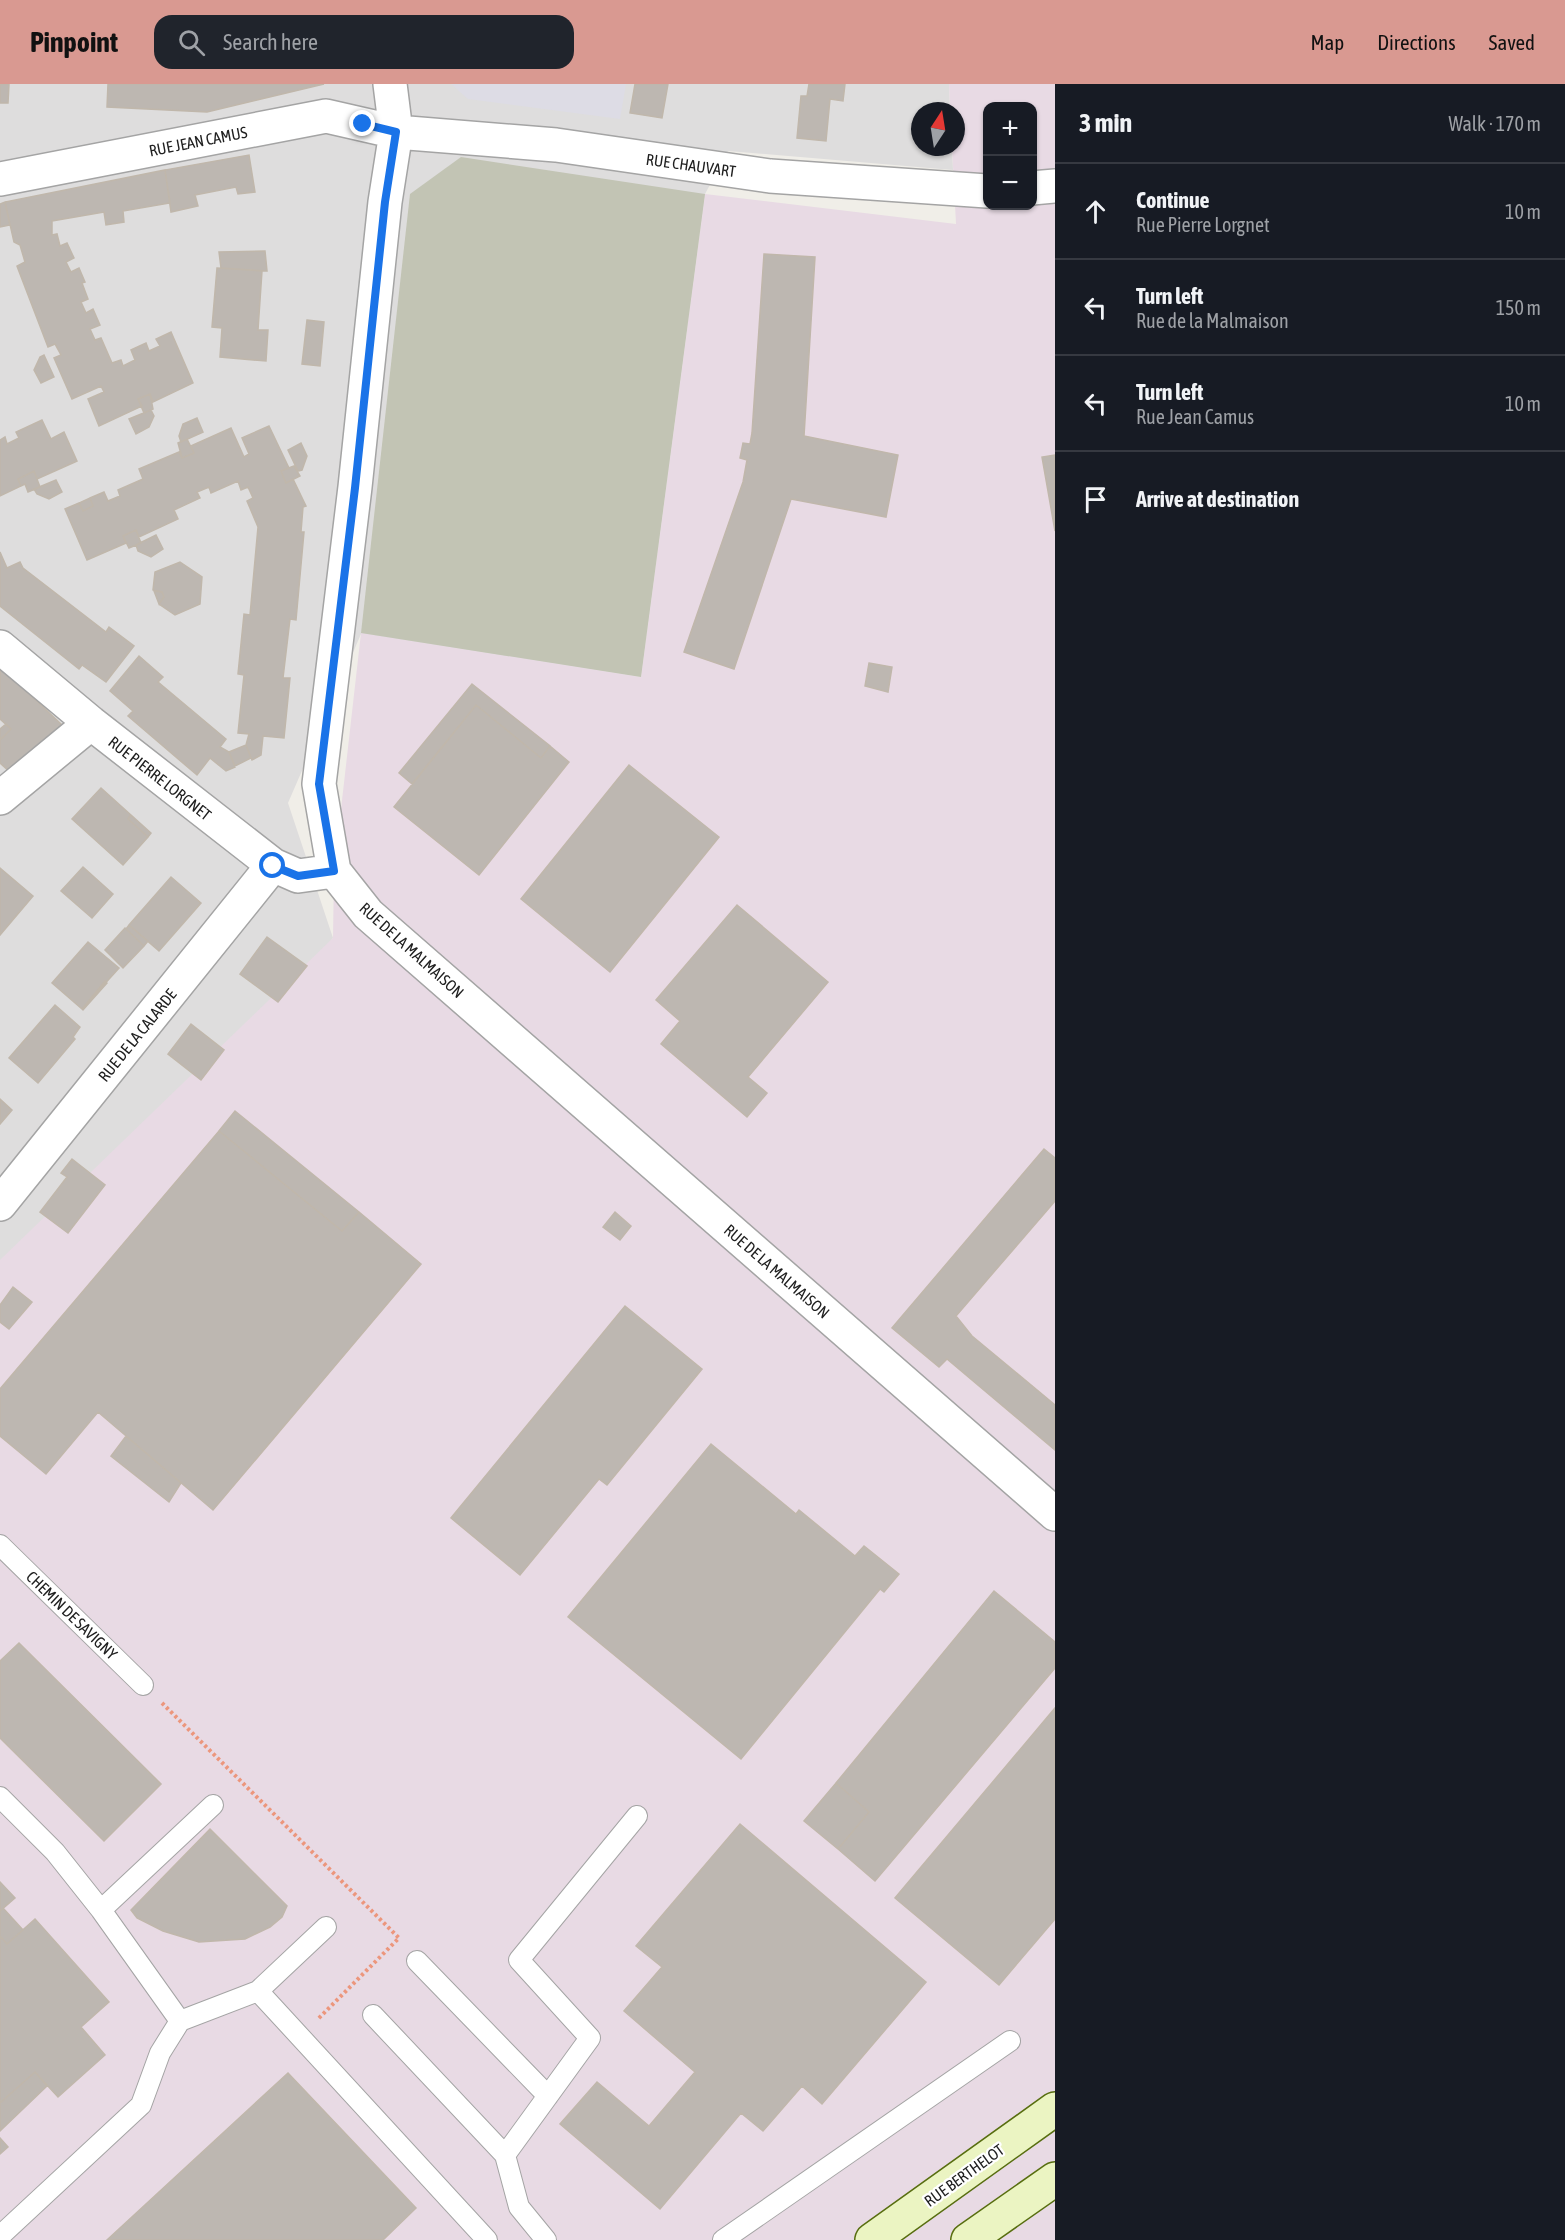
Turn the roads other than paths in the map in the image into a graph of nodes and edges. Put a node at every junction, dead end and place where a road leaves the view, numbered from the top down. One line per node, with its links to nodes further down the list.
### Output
1 (390, 84): 2 (street, RUE DE LA MALMAISON)
2 (396, 132): 3 (street, RUE JEAN CAMUS); 6 (street, RUE CHAUVART); 11 (street, RUE DE LA MALMAISON)
3 (0, 179)
4 (1055, 186): 5 (street)
5 (1037, 188)
6 (983, 191)
7 (0, 647): 8 (street, RUE PIERRE LORGNET)
8 (91, 723): 9 (street); 10 (street, RUE PIERRE LORGNET)
9 (0, 798)
10 (273, 866): 11 (street, RUE PIERRE LORGNET); 12 (street, RUE DE LA CALARDE)
11 (334, 871): 13 (street, RUE DE LA MALMAISON)
12 (0, 1204)
13 (1055, 1514)
14 (0, 1545): 15 (lane, CHEMIN DE SAVIGNY)
15 (143, 1685)
16 (0, 1797): 19 (lane)
17 (213, 1805): 19 (lane)
18 (637, 1816): 26 (lane)
19 (102, 1910): 24 (lane)
20 (326, 1927): 22 (lane)
21 (417, 1961): 26 (lane)
22 (258, 1990): 24 (lane); 31 (lane)
23 (373, 2015): 28 (lane)
24 (180, 2021): 30 (lane)
25 (1010, 2041): 33 (lane)
26 (548, 2096): 28 (lane)
27 (1055, 2109): 34 (main road, RUE BERTHELOT)
28 (505, 2155): 32 (lane)
29 (1055, 2179): 35 (main road)
30 (0, 2236)
31 (487, 2240)
32 (546, 2240)
33 (723, 2240)
34 (872, 2240)
35 (968, 2240)

